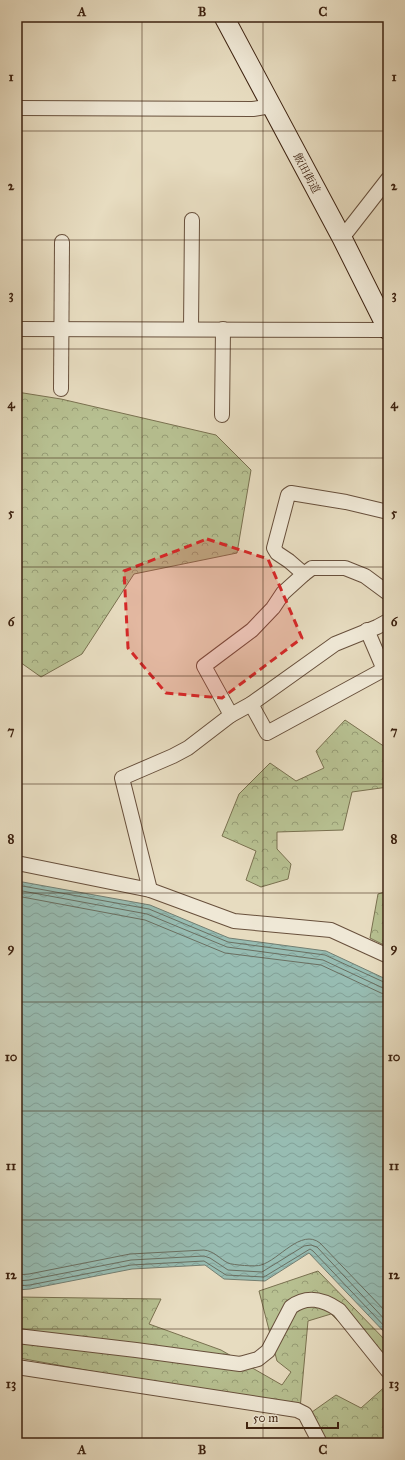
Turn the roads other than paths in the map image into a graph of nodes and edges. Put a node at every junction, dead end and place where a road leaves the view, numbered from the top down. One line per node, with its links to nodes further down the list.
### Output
1 (224, 17): 2 (main road, 飯田街道)
2 (271, 106): 3 (street); 6 (main road, 飯田街道)
3 (17, 108)
4 (388, 179): 6 (street)
5 (192, 220): 10 (street)
6 (342, 238): 12 (main road, 飯田街道)
7 (62, 242): 9 (street)
8 (17, 329): 9 (street)
9 (60, 329): 10 (street); 13 (street)
10 (191, 329): 11 (street)
11 (223, 329): 12 (street); 14 (street)
12 (388, 330)
13 (61, 389)
14 (222, 415)
15 (388, 512): 16 (street)
16 (304, 574): 17 (street); 21 (street)
17 (388, 593)
18 (388, 621): 19 (street)
19 (367, 630): 20 (street); 20 (street)
20 (251, 704): 21 (street)
21 (231, 715): 23 (street)
22 (17, 863): 23 (street)
23 (150, 890): 24 (street)
24 (388, 956)
25 (17, 1336): 27 (street)
26 (17, 1367): 28 (street)
27 (388, 1371)
28 (320, 1443)

